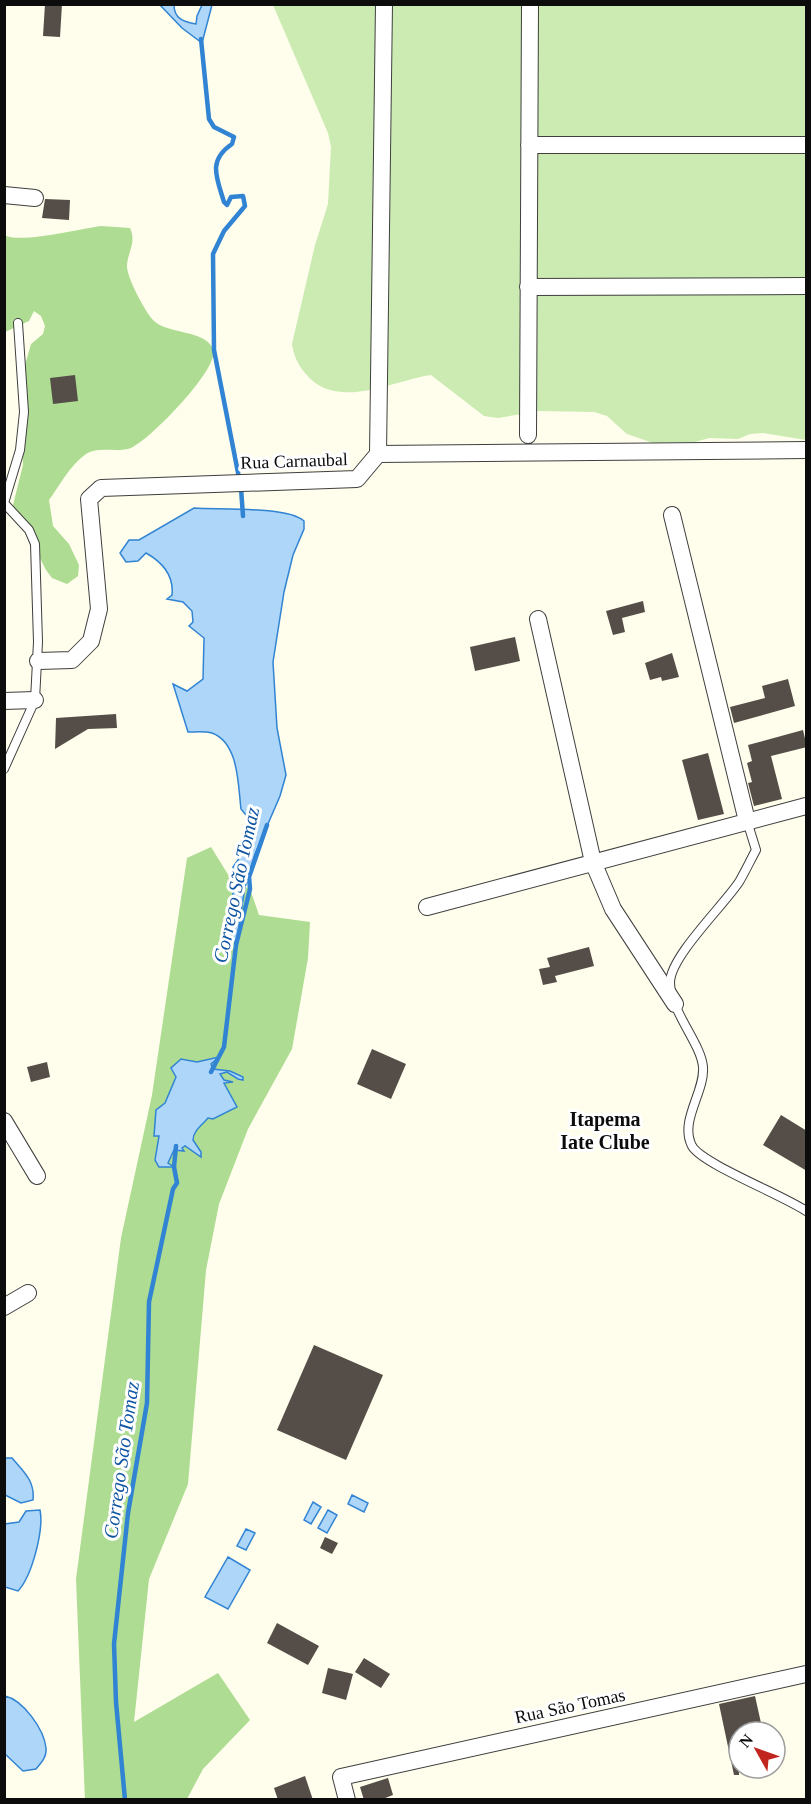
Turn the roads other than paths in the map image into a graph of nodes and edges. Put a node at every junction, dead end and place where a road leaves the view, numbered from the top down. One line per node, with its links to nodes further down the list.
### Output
1 (384, 4): 12 (street)
2 (530, 4): 3 (street)
3 (529, 145): 4 (street); 8 (street)
4 (807, 145)
5 (4, 195): 6 (street)
6 (35, 198)
7 (807, 286): 8 (street)
8 (528, 287): 10 (street)
9 (18, 323): 15 (lane)
10 (528, 435)
11 (807, 450): 12 (street)
12 (378, 454): 15 (street, Rua Carnaubal)
13 (672, 515): 20 (street)
14 (538, 619): 21 (street)
15 (38, 661): 16 (lane)
16 (35, 700): 17 (street); 18 (lane)
17 (4, 701)
18 (4, 769)
19 (807, 806): 20 (street)
20 (747, 821): 21 (street); 23 (lane)
21 (593, 862): 22 (street); 23 (street)
22 (427, 907)
23 (675, 1004): 26 (lane)
24 (4, 1121): 25 (street)
25 (37, 1176)
26 (807, 1211)
27 (28, 1293): 28 (street)
28 (4, 1307)
29 (807, 1674): 30 (street, Rua São Tomas)
30 (347, 1800)

